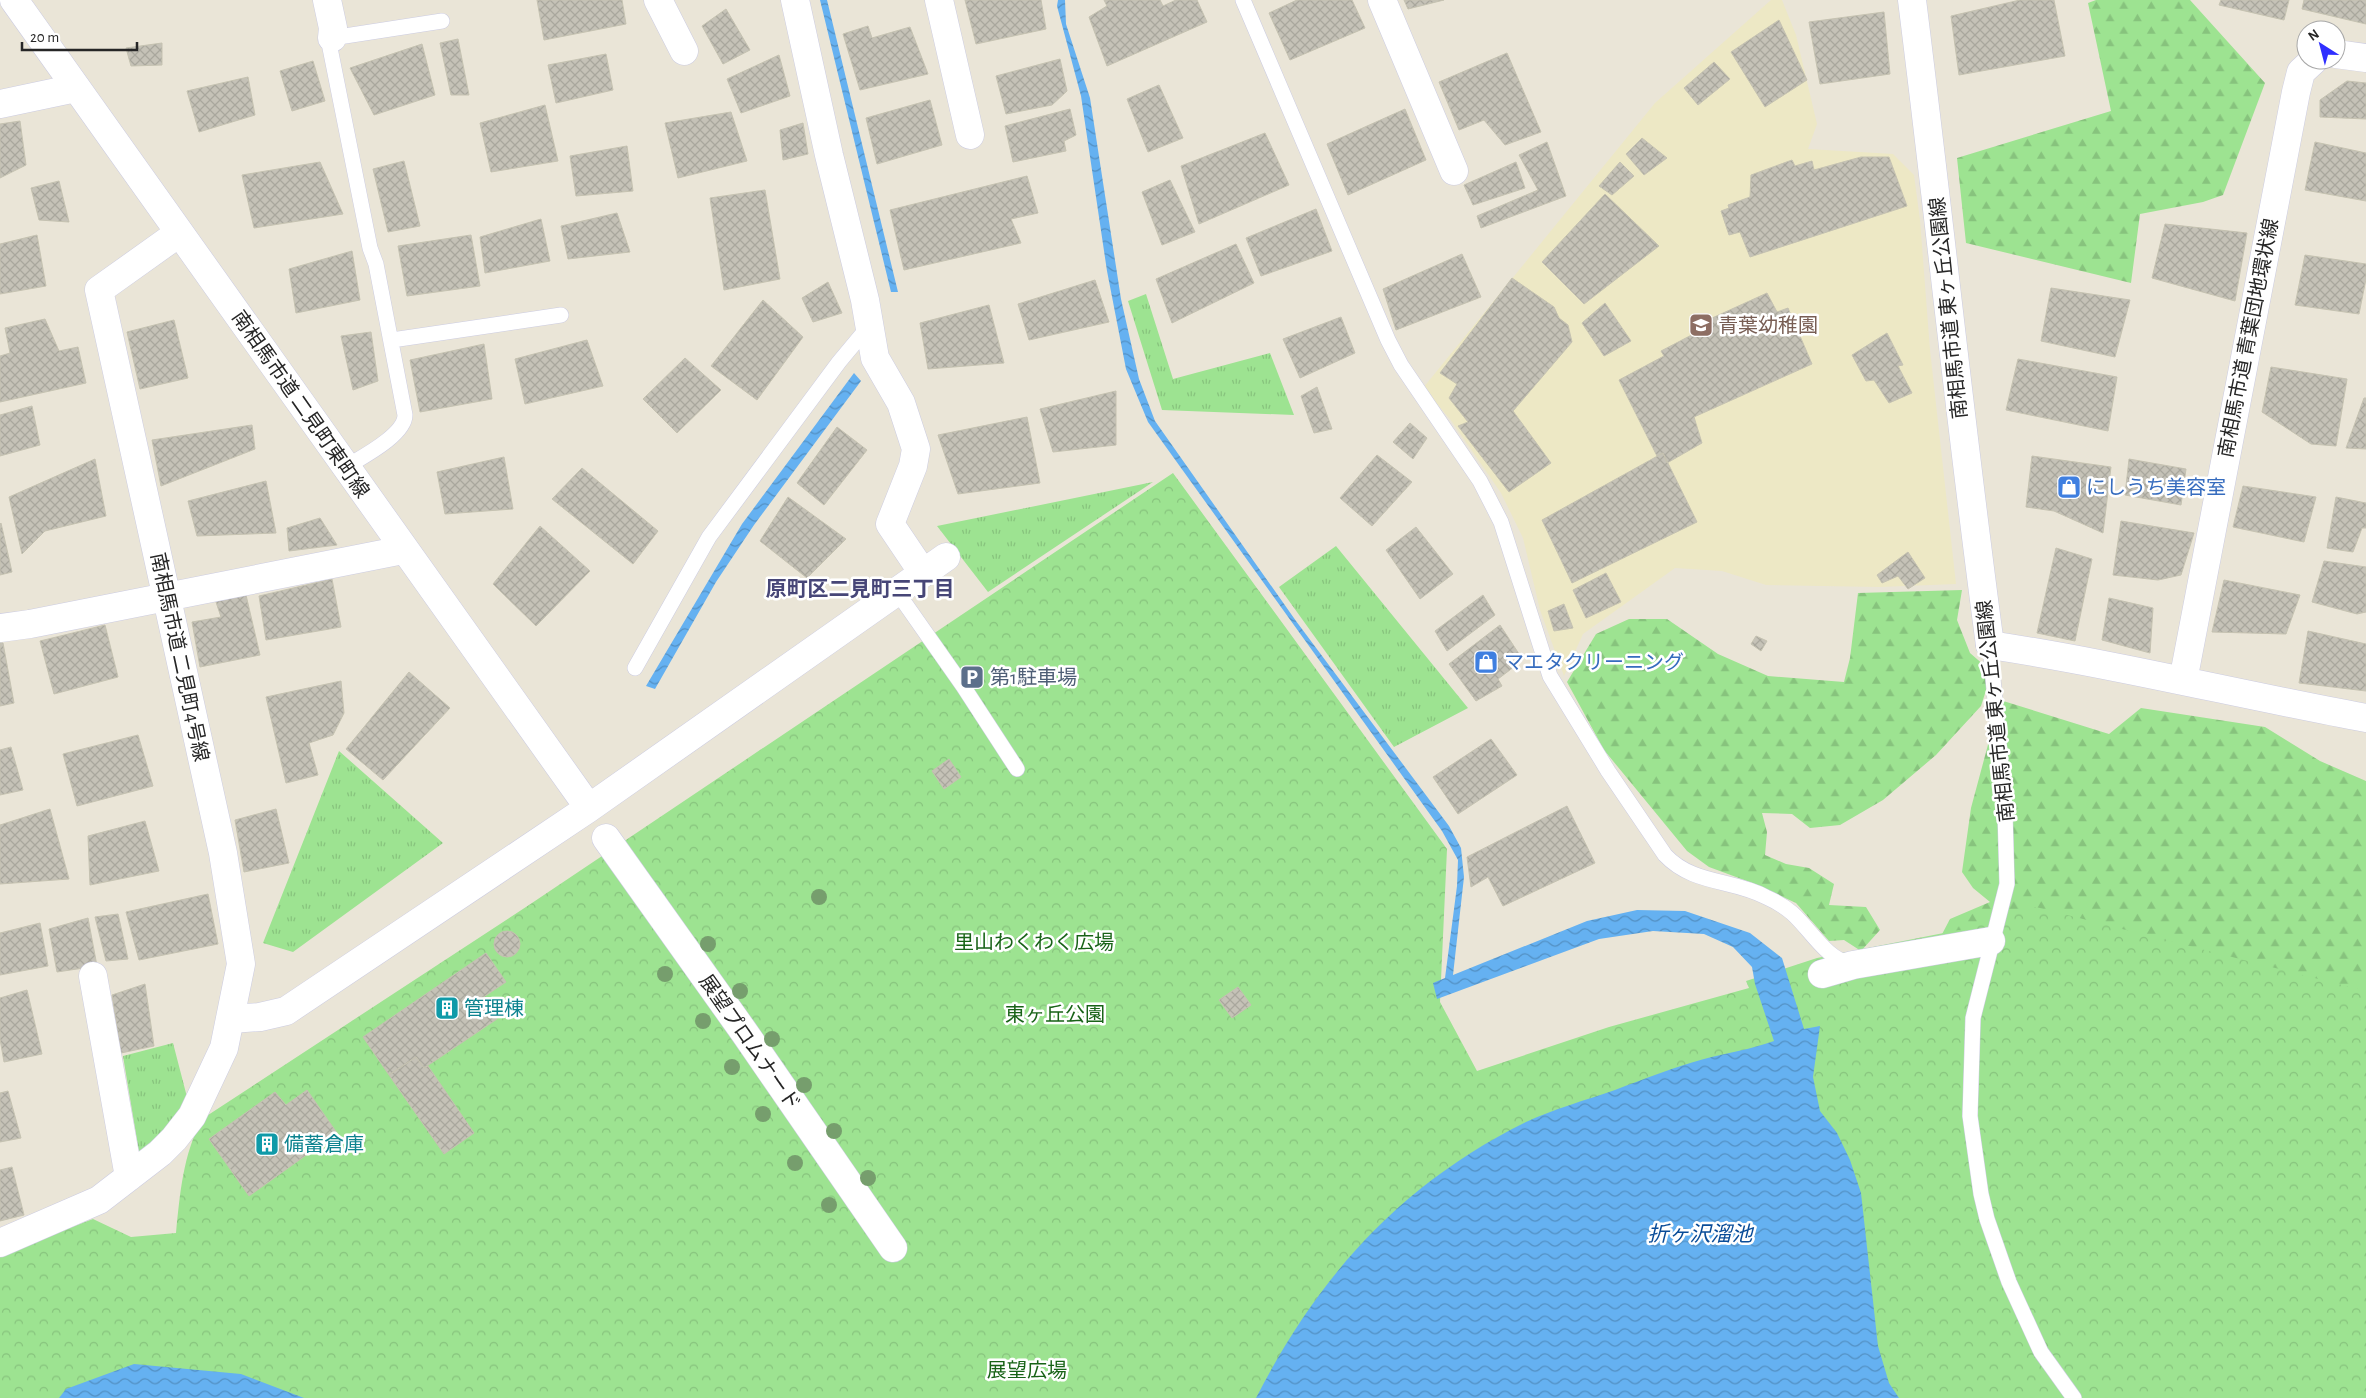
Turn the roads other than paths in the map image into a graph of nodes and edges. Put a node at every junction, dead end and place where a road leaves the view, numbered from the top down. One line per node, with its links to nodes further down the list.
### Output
1 (14, 0): 15 (street, 南相馬市道 二見町東町線)
2 (326, 0): 10 (street)
3 (658, 0): 11 (street)
4 (795, 0): 21 (street)
5 (939, 0): 17 (street)
6 (1243, 0): 38 (lane)
7 (1382, 0): 18 (street)
8 (1912, 0): 30 (street, 南相馬市道 東ヶ丘公園線)
9 (442, 21): 10 (lane)
10 (332, 38): 22 (lane)
11 (684, 51)
12 (2346, 55): 13 (street)
13 (2366, 58)
14 (2302, 70): 32 (street, 南相馬市道 青葉団地環状線)
15 (76, 88): 16 (street); 19 (street, 南相馬市道 二見町東町線)
16 (0, 104)
17 (970, 134)
18 (1454, 171)
19 (179, 233): 23 (street, 南相馬市道 二見町東町線); 28 (street, 南相馬市道 二見町4号線)
20 (561, 315): 22 (lane)
21 (869, 326): 26 (street); 31 (lane)
22 (392, 340): 23 (lane)
23 (346, 467): 24 (street, 南相馬市道 二見町東町線)
24 (404, 550): 28 (street); 35 (street, 南相馬市道 二見町東町線)
25 (946, 557): 26 (street)
26 (924, 573): 27 (street)
27 (897, 592): 34 (lane); 35 (street)
28 (166, 597): 29 (street); 41 (street, 南相馬市道 二見町4号線)
29 (0, 628)
30 (1990, 645): 32 (street); 37 (lane, 南相馬市道 東ヶ丘公園線)
31 (635, 668)
32 (2183, 681): 33 (street)
33 (2366, 718)
34 (1017, 769)
35 (589, 808): 41 (street)
36 (606, 838): 44 (street, 展望プロムナード)
37 (1991, 941): 38 (street); 45 (lane, 南相馬市道 東ヶ丘公園線)
38 (1853, 965): 39 (street)
39 (1822, 974)
40 (93, 976): 42 (street)
41 (231, 1018): 42 (street, 南相馬市道 二見町4号線)
42 (129, 1177): 43 (street, 南相馬市道 二見町4号線)
43 (0, 1243)
44 (892, 1248)
45 (2074, 1398)

